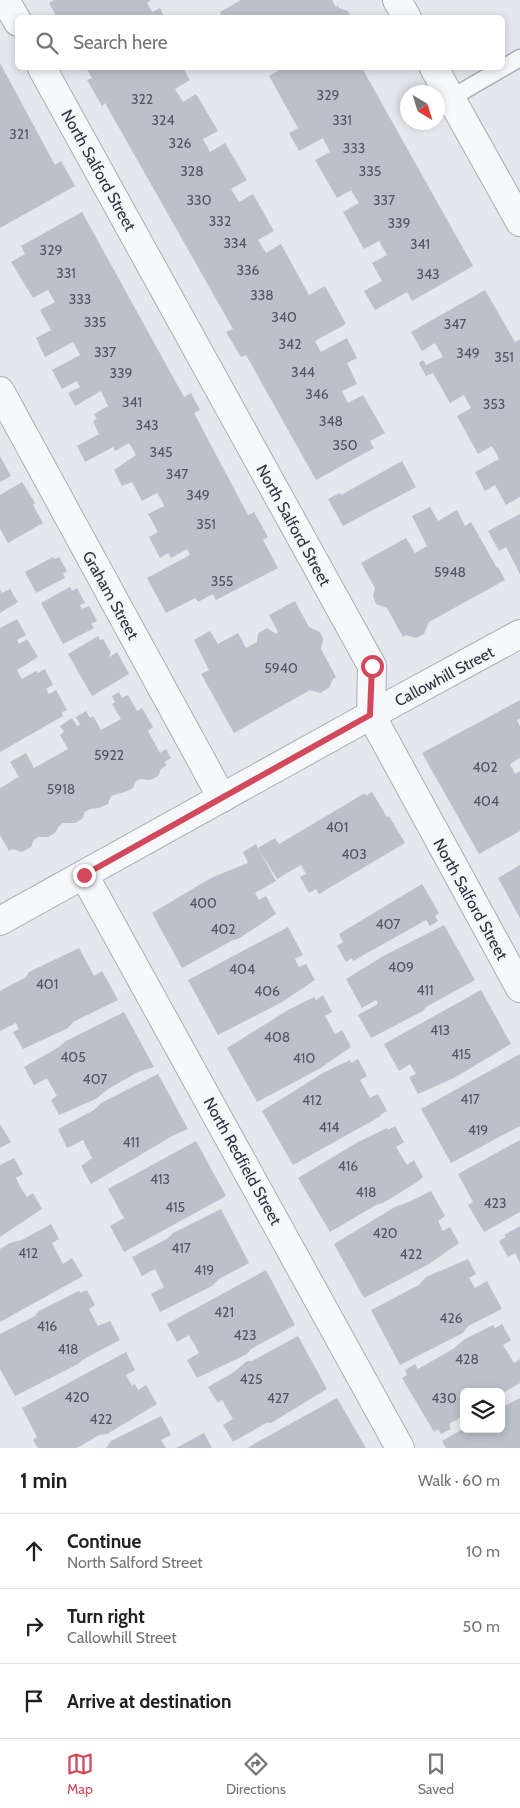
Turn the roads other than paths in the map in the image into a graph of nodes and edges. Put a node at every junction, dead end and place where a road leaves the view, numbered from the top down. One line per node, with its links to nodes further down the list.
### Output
1 (5, 0): 4 (street)
2 (397, 0): 3 (street)
3 (404, 15)
4 (15, 17)
5 (520, 58): 6 (lane)
6 (505, 67)
7 (43, 70): 14 (street, North Salford Street)
8 (435, 70): 10 (street)
9 (499, 70): 10 (lane)
10 (451, 98): 11 (street)
11 (520, 222)
12 (0, 391): 15 (street, Graham Street)
13 (520, 634): 14 (street, Callowhill Street)
14 (370, 715): 15 (street, Callowhill Street); 18 (street, North Salford Street)
15 (222, 798): 16 (street, Callowhill Street)
16 (84, 875): 17 (street, Callowhill Street); 19 (street, North Redfield Street)
17 (2, 915)
18 (520, 988)
19 (400, 1448)

